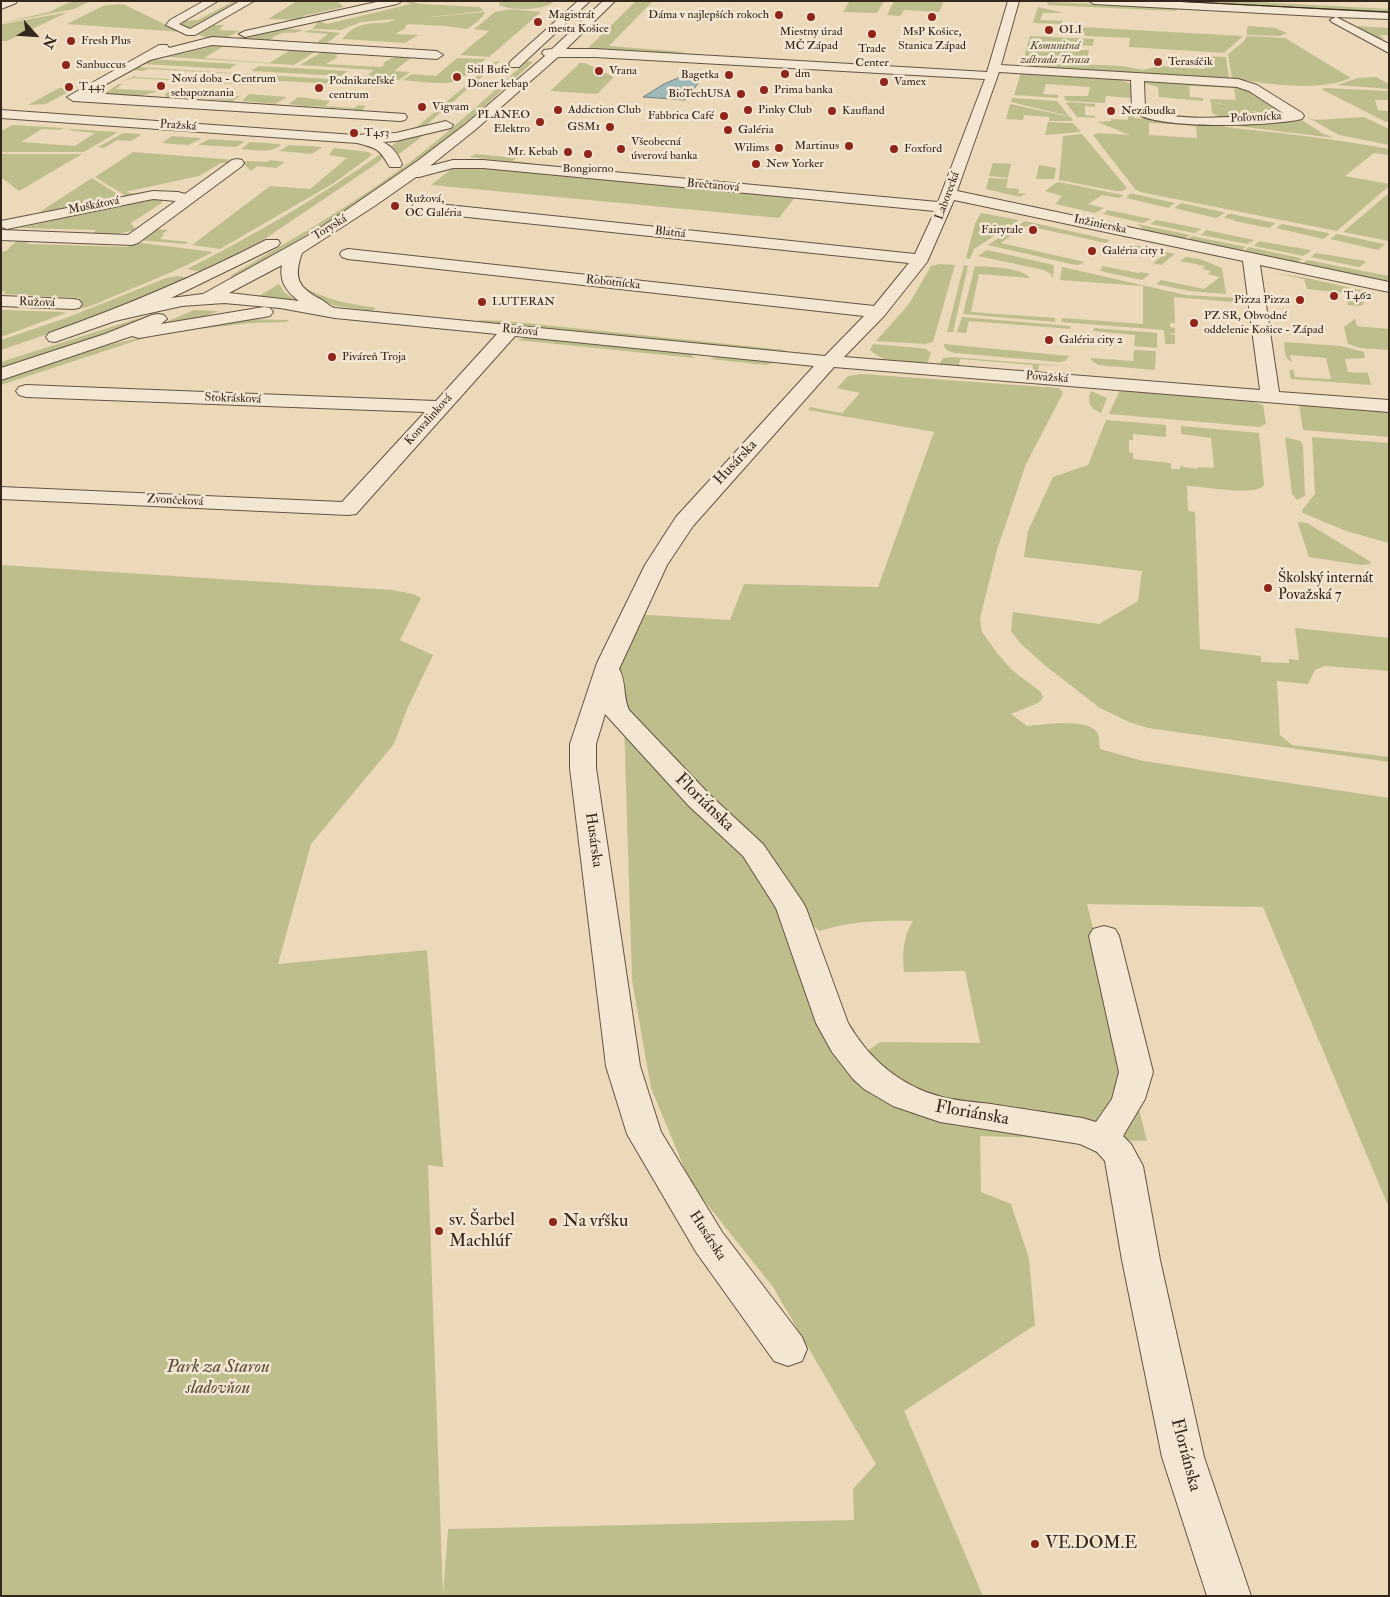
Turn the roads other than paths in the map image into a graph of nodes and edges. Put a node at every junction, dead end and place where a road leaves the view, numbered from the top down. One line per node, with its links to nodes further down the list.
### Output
1 (12, 1): 10 (street)
2 (213, 1): 16 (street)
3 (249, 1): 16 (street)
4 (397, 1): 18 (street)
5 (585, 1): 19 (street)
6 (610, 1): 17 (street, Toryská)
7 (1014, 1): 30 (street, Laborecká)
8 (1094, 1): 11 (street)
9 (1274, 1): 12 (street)
10 (1, 6)
11 (1196, 6): 13 (street); 14 (street)
12 (1389, 7)
13 (1389, 16)
14 (1336, 20): 15 (street); 20 (street)
15 (1389, 23)
16 (190, 33): 26 (street)
17 (573, 38): 21 (street); 22 (street, Toryská)
18 (212, 41): 23 (street); 26 (street)
19 (538, 43): 22 (street); 24 (street)
20 (1389, 49)
21 (595, 52): 22 (street); 27 (street)
22 (556, 53): 24 (street); 25 (street); 28 (street, Toryská)
23 (437, 55)
24 (524, 56): 31 (street)
25 (575, 56): 27 (street); 28 (street)
26 (147, 57): 33 (street)
27 (696, 61): 29 (street); 30 (street, Poľovnícka)
28 (542, 64): 38 (street, Toryská)
29 (739, 64)
30 (993, 72): 32 (street, Poľovnícka); 44 (street, Laborecká)
31 (504, 74)
32 (1137, 77): 32 (street, Poľovnícka)
33 (76, 96): 35 (street); 36 (street, Pražská)
34 (1, 114): 35 (street, Pražská)
35 (39, 116): 37 (street, Pražská)
36 (400, 117)
37 (355, 139): 40 (street); 40 (street)
38 (453, 141): 41 (street); 43 (street, Toryská)
39 (237, 163): 45 (street)
40 (396, 164): 42 (street)
41 (483, 164): 43 (street); 44 (street, Brečtanová)
42 (379, 175)
43 (409, 176): 49 (street, Toryská)
44 (946, 200): 51 (street, Inžinierska); 52 (street, Laborecká)
45 (186, 201): 47 (street, Muškátová); 48 (street, Muškátová)
46 (419, 207): 52 (street, Blatná)
47 (1, 225)
48 (1, 235)
49 (293, 242): 53 (street, Toryská); 55 (street, Toryská); 60 (street, Ružová)
50 (348, 254): 59 (street, Robotnícka)
51 (1251, 258): 54 (street, Inžinierska); 69 (street)
52 (921, 259): 59 (street, Laborecká)
53 (206, 277): 55 (street); 61 (street, Toryská)
54 (1389, 287)
55 (201, 301): 58 (street, Ružová); 60 (street, Ružová); 61 (street); 63 (street, Toryská)
56 (1, 302): 57 (street, Ružová)
57 (73, 304)
58 (266, 312): 60 (street, Ružová); 63 (street, Ružová)
59 (878, 312): 66 (street, Laborecká)
60 (335, 313): 62 (street, Ružová)
61 (114, 316): 64 (street, Toryská)
62 (511, 330): 65 (street, Ružová); 71 (street, Konvalinková)
63 (110, 338): 67 (street, Toryská)
64 (38, 343)
65 (706, 350): 66 (street, Považská)
66 (829, 360): 69 (street, Považská); 74 (street, Husárska)
67 (1, 374)
68 (26, 391): 71 (street, Stokrásková)
69 (1270, 396): 70 (street, Považská)
70 (1389, 406)
71 (441, 407): 73 (street, Konvalinková)
72 (1, 493): 73 (street, Zvončeková)
73 (348, 509)
74 (609, 663): 76 (street, Floriánska); 77 (street, Husárska)
75 (1104, 936): 76 (street)
76 (1103, 1139): 78 (street, Floriánska)
77 (788, 1349)
78 (1229, 1596)

